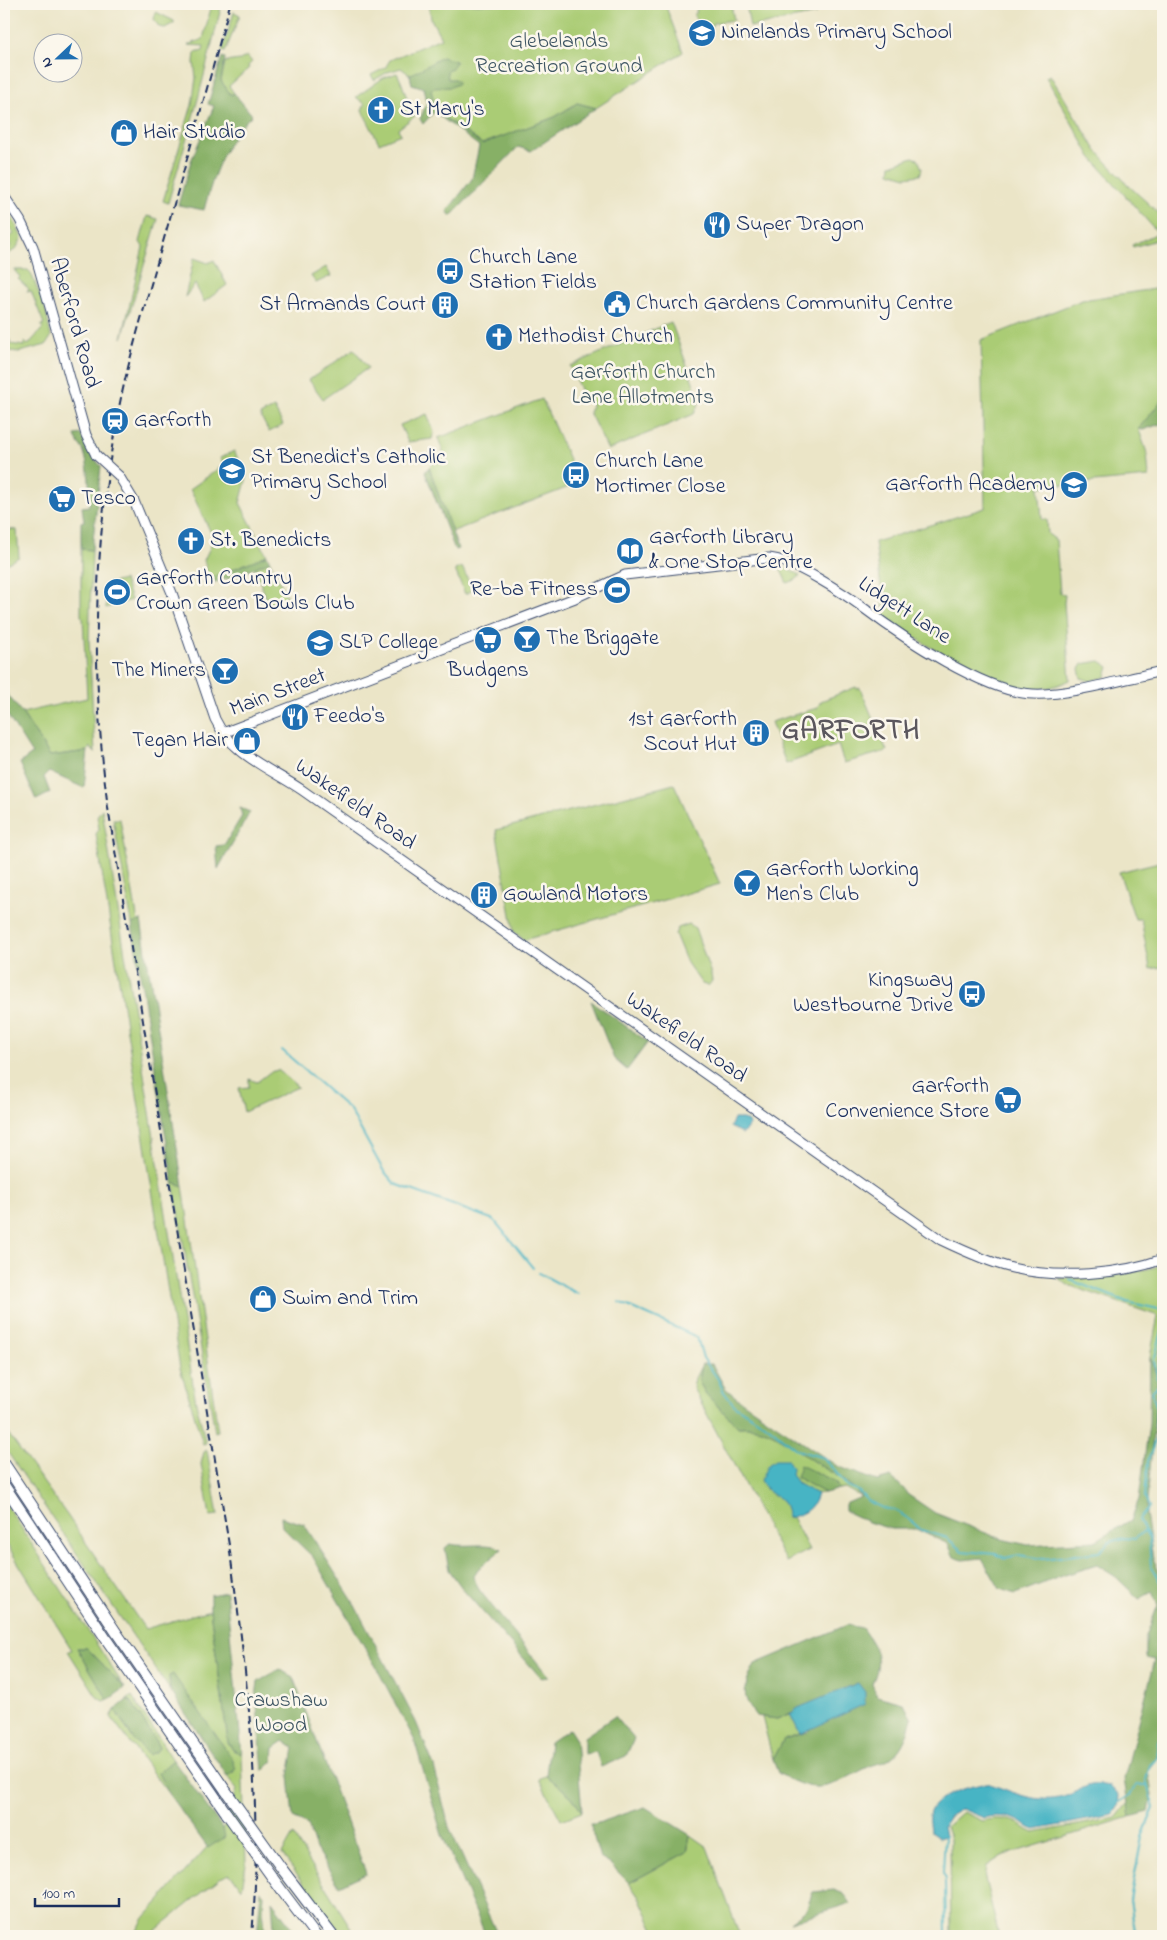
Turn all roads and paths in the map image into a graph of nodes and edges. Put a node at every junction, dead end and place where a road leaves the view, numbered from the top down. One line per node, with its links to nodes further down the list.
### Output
1 (4, 196): 4 (main road, Aberford Road, bridge)
2 (624, 576): 3 (main road, Lidgett Lane); 4 (main road, Main Street)
3 (1163, 670)
4 (223, 733): 5 (main road, Wakefield Road)
5 (1163, 1259)
6 (4, 1463): 9 (highway, bridge)
7 (4, 1485): 8 (highway, bridge)
8 (316, 1936)
9 (333, 1936)

